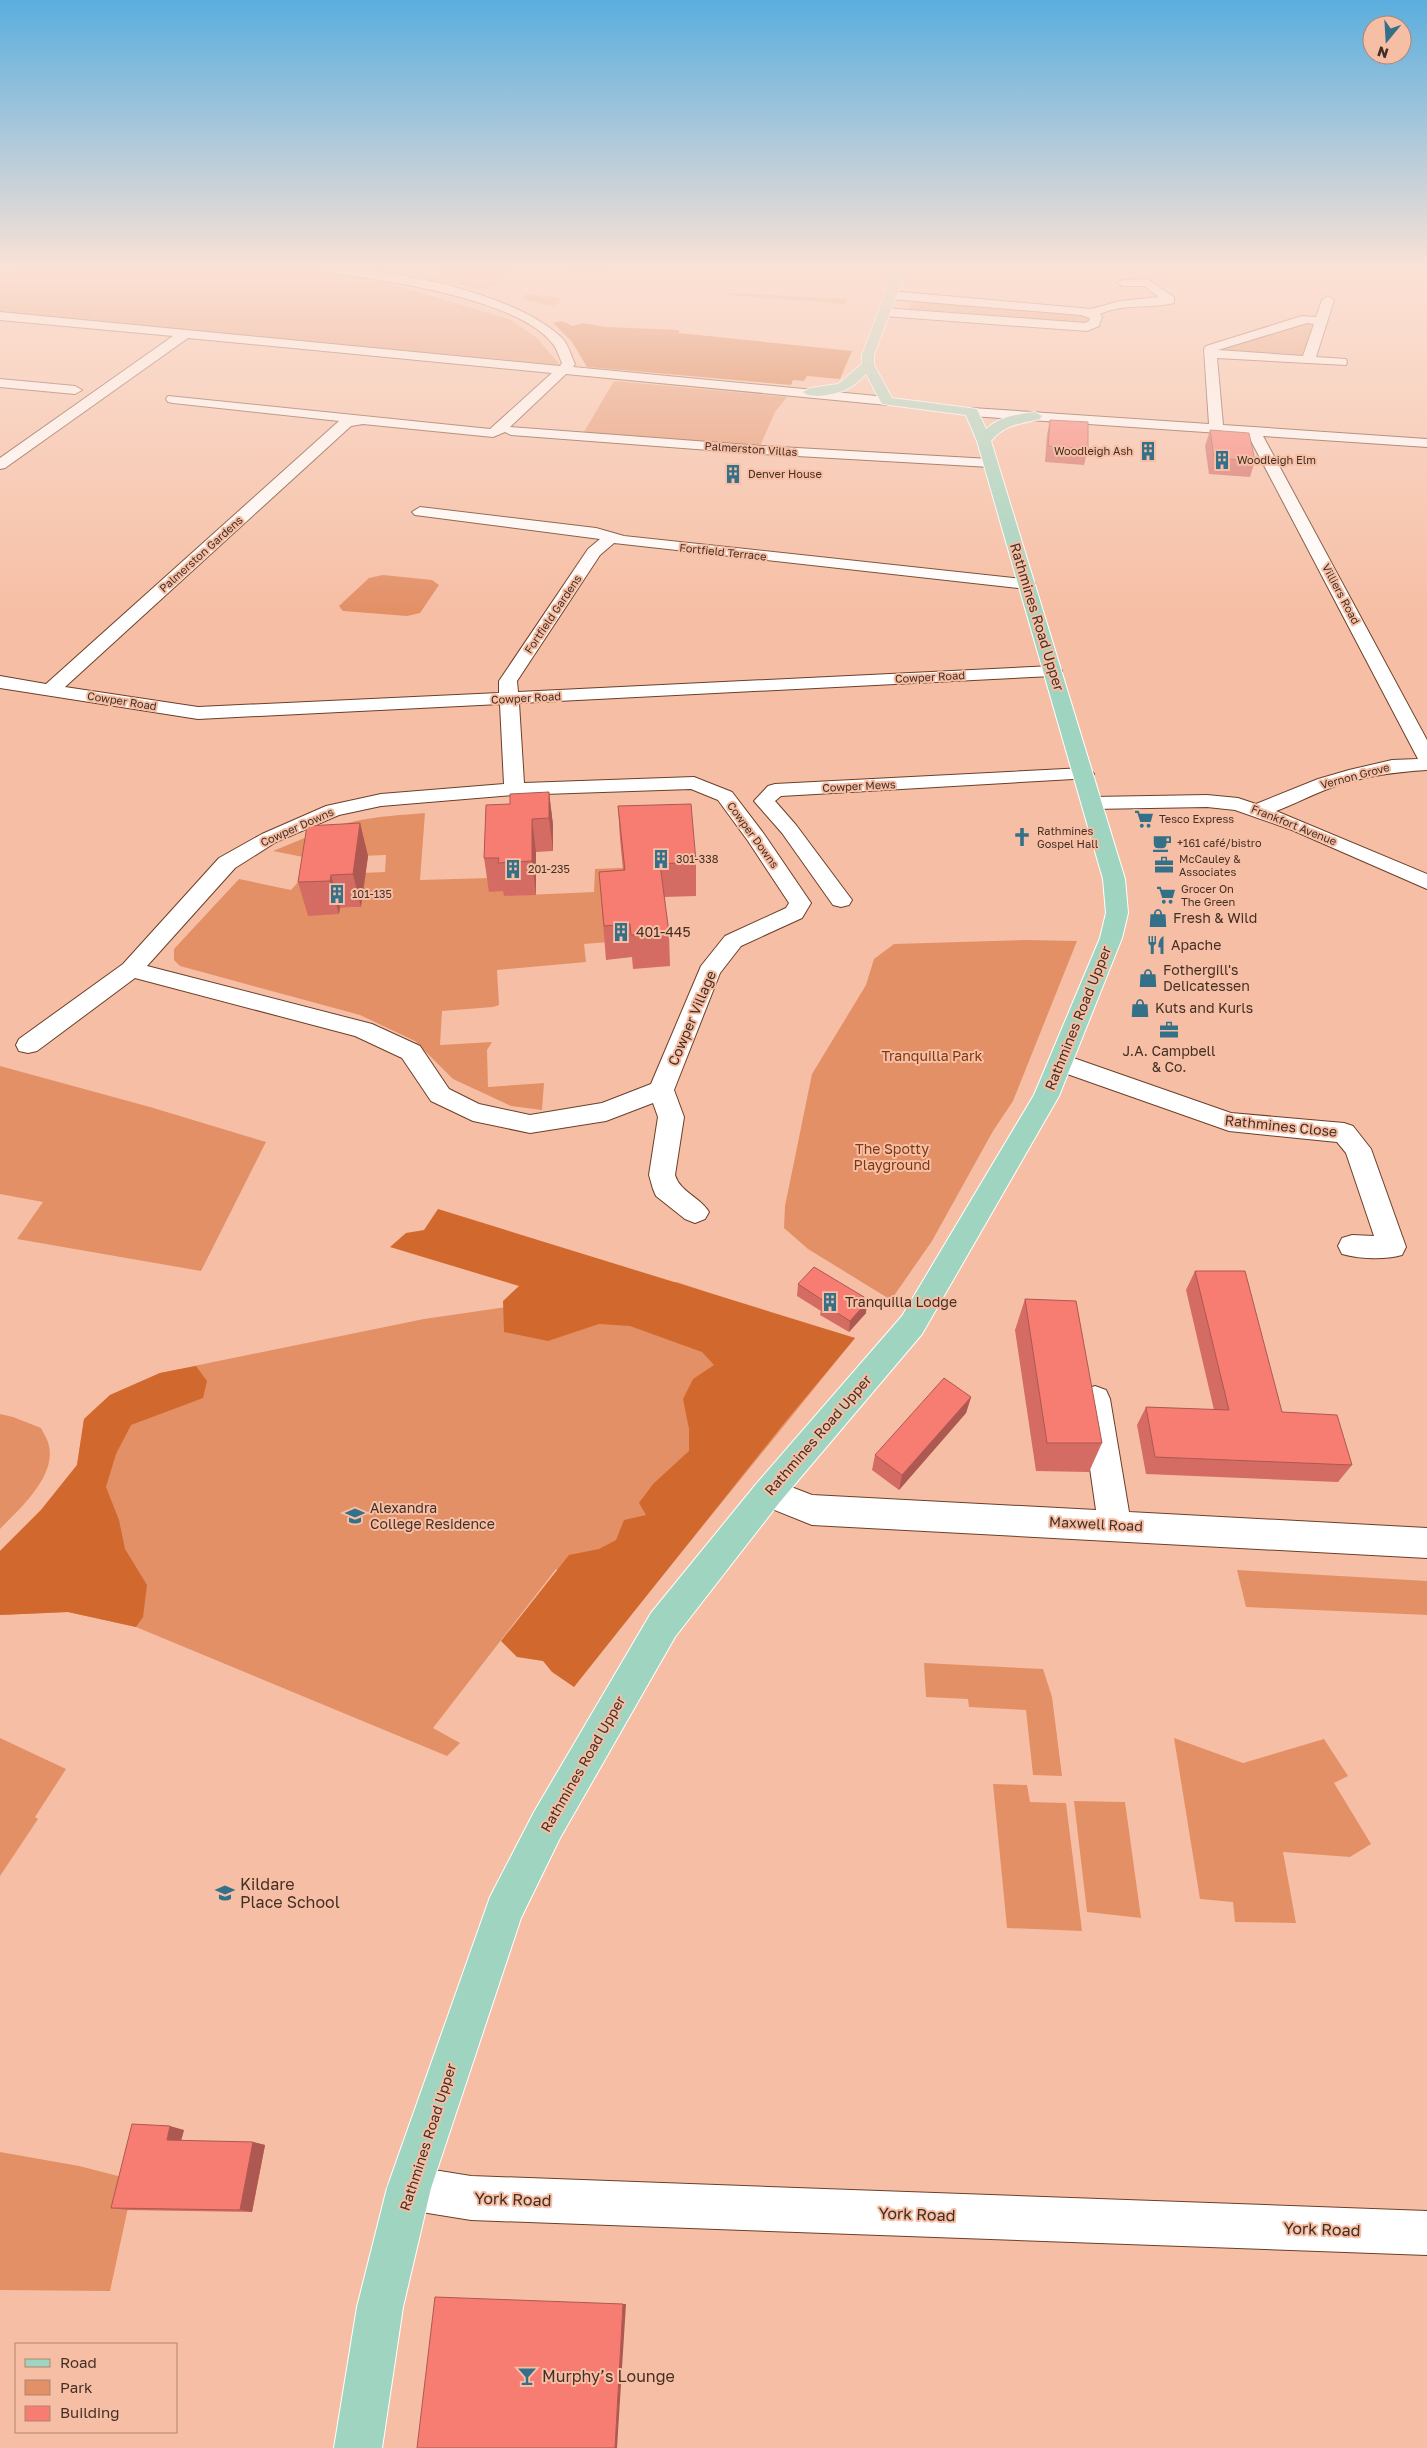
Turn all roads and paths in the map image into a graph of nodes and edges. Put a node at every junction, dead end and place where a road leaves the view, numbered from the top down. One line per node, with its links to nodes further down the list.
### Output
1 (118, 381): 21 (street)
2 (552, 381): 14 (street)
3 (690, 381): 9 (street)
4 (852, 381): 9 (main road)
5 (877, 381): 11 (main road)
6 (1212, 381): 15 (street)
7 (0, 383): 8 (street)
8 (75, 390)
9 (810, 392): 11 (street)
10 (173, 399): 14 (street)
11 (887, 401): 12 (main road)
12 (972, 412): 13 (street); 18 (main road, Rathmines Road Upper)
13 (1035, 416): 15 (street); 18 (main road)
14 (353, 420): 27 (street, Palmerston Gardens)
15 (1216, 429): 17 (street)
16 (511, 431): 20 (street, Palmerston Villas)
17 (1252, 431): 19 (street); 29 (street, Villiers Road)
18 (984, 441): 20 (main road, Rathmines Road Upper)
19 (1427, 443)
20 (990, 463): 24 (main road, Rathmines Road Upper)
21 (0, 465)
22 (420, 512): 23 (street, Fortfield Terrace)
23 (612, 537): 24 (street, Fortfield Terrace); 28 (street, Fortfield Gardens)
24 (1028, 584): 25 (main road, Rathmines Road Upper)
25 (1053, 671): 28 (street, Cowper Road); 31 (main road, Rathmines Road Upper)
26 (0, 682): 27 (street, Cowper Road)
27 (50, 690): 28 (street, Cowper Road)
28 (510, 699): 32 (street)
29 (1427, 758)
30 (1427, 764): 34 (street, Vernon Grove)
31 (1084, 774): 33 (main road, Rathmines Road Upper); 36 (street, Cowper Mews)
32 (514, 789): 37 (street, Cowper Downs); 38 (street, Cowper Downs)
33 (1092, 803): 34 (street, Frankfort Avenue); 40 (main road, Rathmines Road Upper)
34 (1258, 810): 35 (street, Frankfort Avenue)
35 (1427, 882)
36 (841, 900)
37 (779, 922): 41 (street, Cowper Village)
38 (131, 969): 39 (street, Cowper Downs); 41 (street)
39 (28, 1045)
40 (1062, 1063): 43 (street, Rathmines Close); 45 (main road, Rathmines Road Upper)
41 (662, 1090): 42 (street)
42 (696, 1212)
43 (1352, 1246)
44 (1095, 1399): 46 (street)
45 (768, 1492): 46 (street, Maxwell Road); 48 (main road, Rathmines Road Upper)
46 (1115, 1525): 47 (street, Maxwell Road)
47 (1427, 1543)
48 (408, 2188): 49 (street, York Road); 50 (main road, Rathmines Road Upper)
49 (1427, 2233)
50 (358, 2448)

